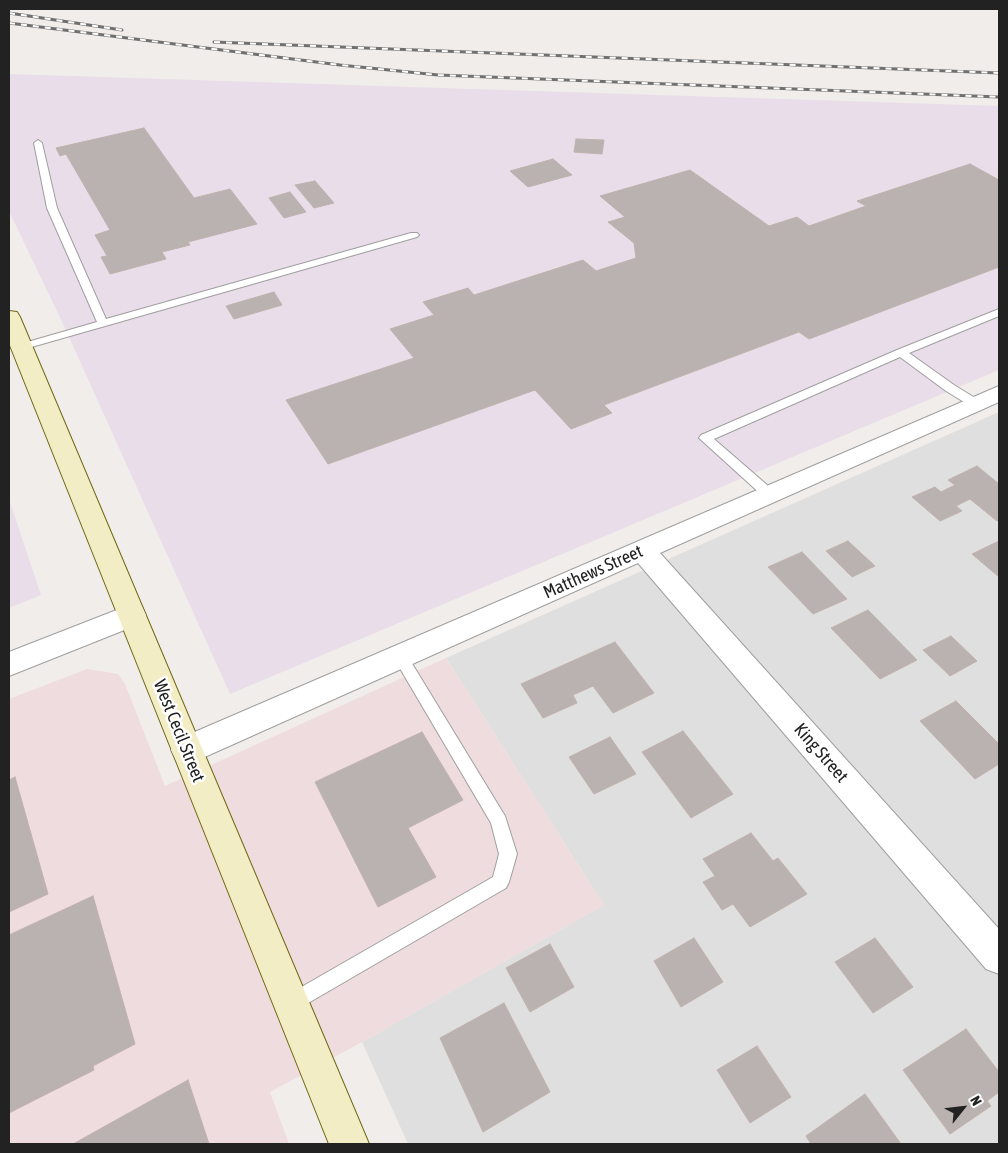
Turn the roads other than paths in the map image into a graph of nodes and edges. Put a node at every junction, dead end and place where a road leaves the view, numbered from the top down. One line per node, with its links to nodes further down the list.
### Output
1 (38, 143): 5 (lane)
2 (414, 235): 5 (lane)
3 (999, 312): 7 (lane)
4 (9, 318): 6 (main road, West Cecil Street)
5 (103, 324): 6 (lane)
6 (21, 348): 12 (main road, West Cecil Street)
7 (901, 352): 8 (lane); 10 (lane)
8 (987, 398): 9 (street); 10 (street, Matthews Street)
9 (999, 418)
10 (769, 494): 11 (street, Matthews Street)
11 (641, 550): 13 (street, Matthews Street); 16 (street, King Street)
12 (132, 615): 14 (street); 15 (main road, West Cecil Street)
13 (400, 656): 15 (street, Matthews Street); 17 (lane)
14 (9, 664)
15 (187, 750): 17 (main road, West Cecil Street)
16 (999, 956)
17 (291, 1004): 18 (main road, West Cecil Street)
18 (349, 1144)

